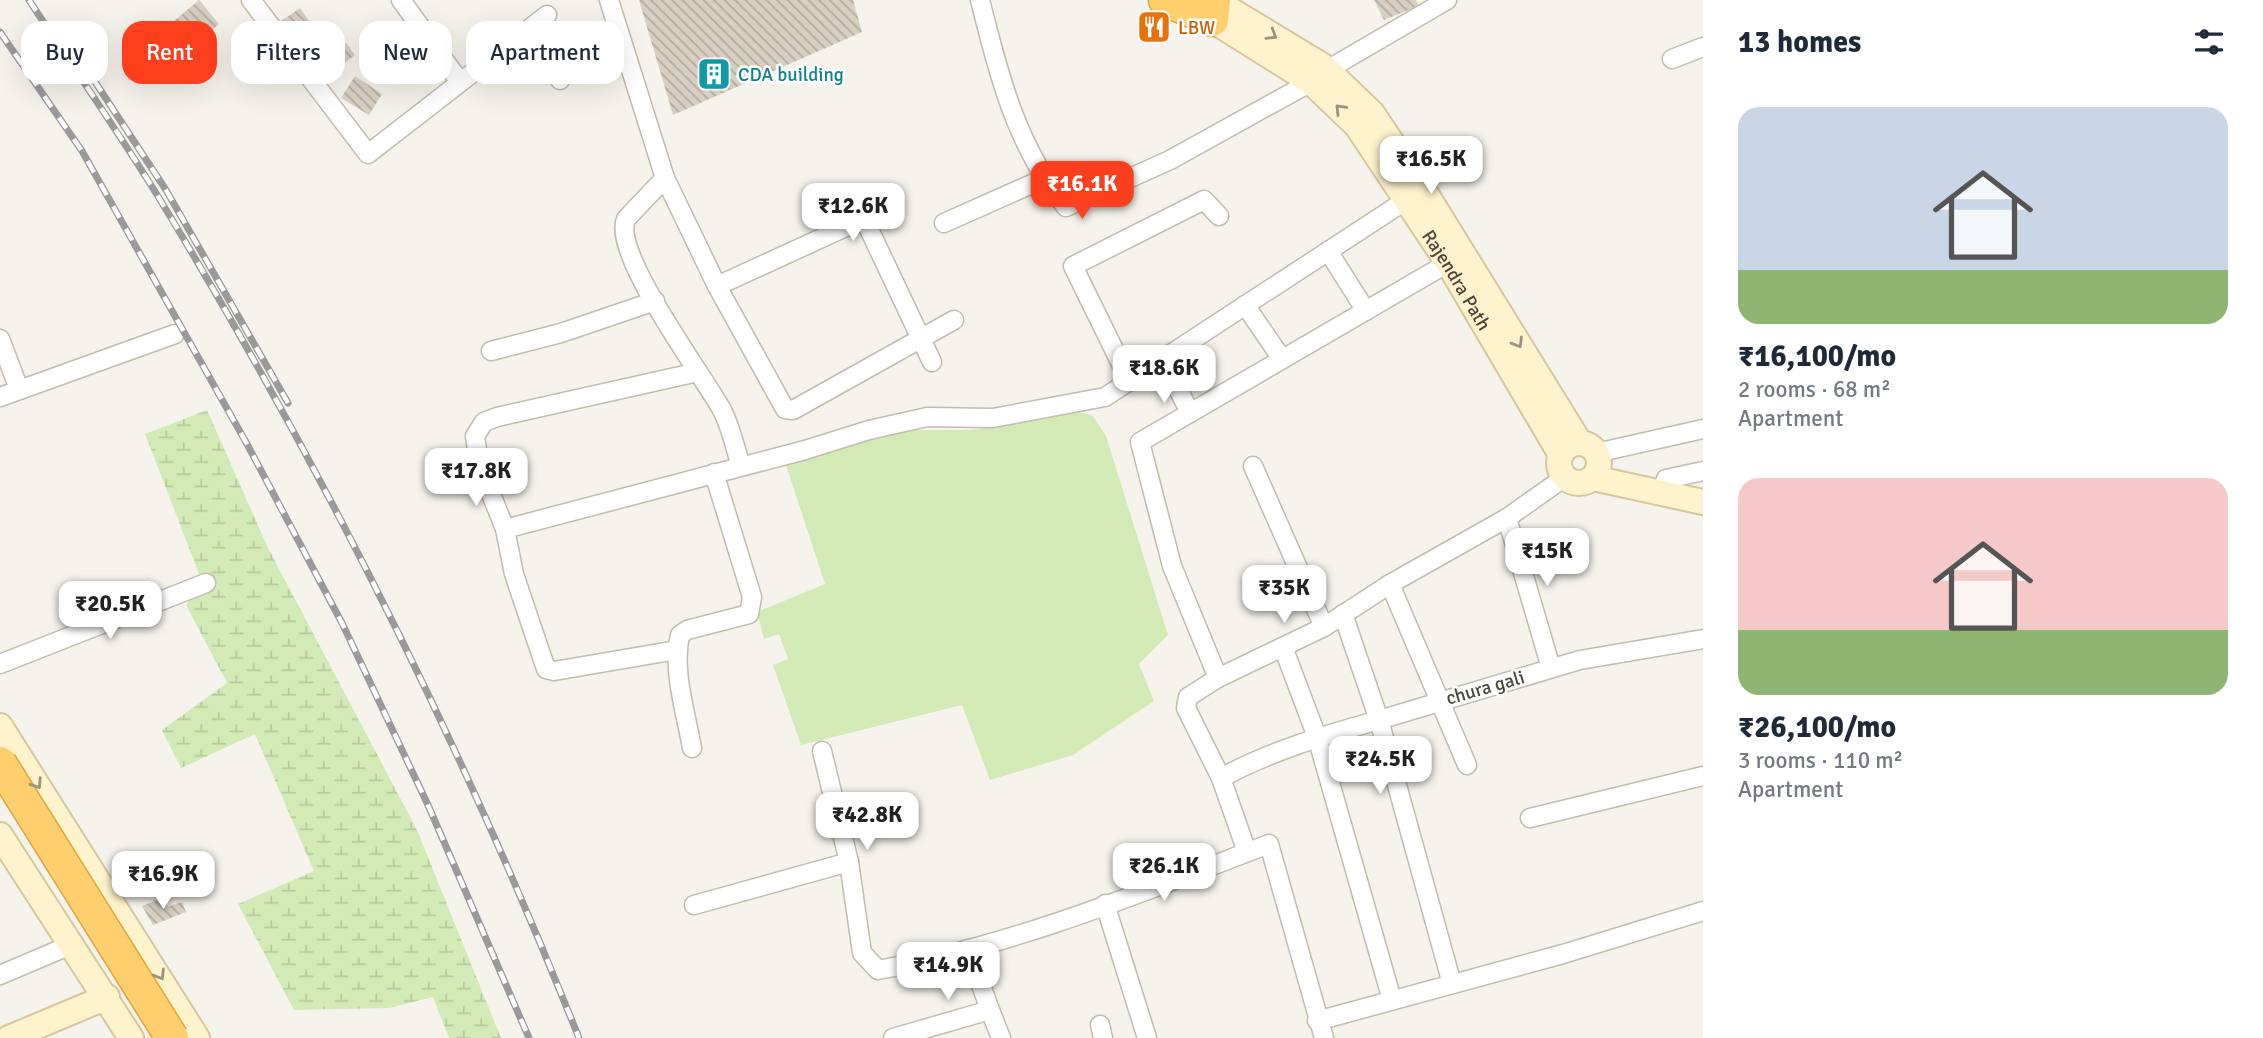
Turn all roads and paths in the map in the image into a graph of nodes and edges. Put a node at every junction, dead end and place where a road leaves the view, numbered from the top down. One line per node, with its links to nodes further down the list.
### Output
1 (251, 0): 14 (street)
2 (401, 0): 14 (street)
3 (609, 0): 15 (street)
4 (979, 0): 16 (street)
5 (1165, 0): 7 (highway, Rajendra Path)
6 (1447, 0): 12 (street)
7 (1206, 8): 12 (main road, Rajendra Path)
8 (547, 15): 9 (street)
9 (540, 21)
10 (1703, 47): 11 (street)
11 (1672, 59)
12 (1319, 76): 16 (street); 17 (main road, Rajendra Path)
13 (466, 77): 14 (street)
14 (460, 82)
15 (665, 178): 22 (street); 23 (street)
16 (1044, 179): 19 (street)
17 (1414, 194): 20 (street); 21 (main road, Rajendra Path); 40 (main road, Rajendra Path, one-way to 40)
18 (1219, 216): 35 (street)
19 (944, 223)
20 (1328, 251): 24 (street); 25 (street)
21 (1448, 263): 25 (street); 40 (main road, Rajendra Path)
22 (717, 286): 29 (street); 29 (street)
23 (655, 301): 30 (street); 34 (street)
24 (1245, 305): 31 (street); 32 (street)
25 (1366, 311): 32 (street)
26 (954, 320): 29 (street)
27 (175, 334): 36 (street)
28 (0, 339): 36 (street)
29 (920, 340): 33 (street)
30 (491, 351)
31 (1163, 358): 35 (street); 38 (street)
32 (1282, 359): 38 (street)
33 (932, 362)
34 (698, 372): 41 (street); 49 (street)
35 (1129, 380): 41 (street)
36 (19, 389): 37 (street)
37 (0, 397)
38 (1190, 413): 59 (street)
39 (1703, 429): 40 (street)
40 (1582, 462): 45 (main road); 48 (street)
41 (741, 466): 44 (street)
42 (1253, 466): 53 (street)
43 (1703, 471): 45 (street)
44 (714, 473): 49 (street); 56 (street)
45 (1664, 486): 46 (main road); 47 (main road)
46 (1703, 486)
47 (1703, 502)
48 (1507, 518): 51 (street); 58 (street)
49 (505, 529): 56 (street)
50 (206, 583): 57 (street)
51 (1390, 584): 52 (street); 60 (street)
52 (1343, 614): 53 (street); 61 (street)
53 (1324, 627): 55 (street)
54 (1703, 639): 58 (street, chura gali)
55 (1283, 647): 59 (street); 63 (street)
56 (677, 650): 64 (street)
57 (0, 664)
58 (1551, 668): 60 (street, chura gali)
59 (1218, 678): 69 (street)
60 (1439, 700): 61 (street, chura gali); 67 (street)
61 (1379, 720): 63 (street, chura gali); 83 (street)
62 (0, 726): 75 (main road, one-way to 75)
63 (1317, 737): 69 (street, chura gali); 85 (street)
64 (692, 748)
65 (822, 751): 74 (street)
66 (0, 763): 91 (highway, bridge)
67 (1467, 765)
68 (1703, 776): 71 (street)
69 (1221, 778): 73 (street)
70 (0, 799): 90 (highway)
71 (1530, 818)
72 (0, 835): 79 (main road)
73 (1247, 852): 76 (street); 87 (street)
74 (849, 862): 77 (street); 81 (street)
75 (104, 887): 79 (main road); 92 (main road, one-way to 92)
76 (1105, 904): 81 (street); 95 (street)
77 (694, 905)
78 (1703, 911): 83 (street)
79 (54, 915): 80 (main road)
80 (73, 944): 82 (street); 84 (main road)
81 (968, 949): 86 (street)
82 (0, 975)
83 (1452, 984): 85 (street)
84 (107, 997): 88 (main road); 89 (main road)
85 (1392, 1000): 87 (street)
86 (990, 1010): 93 (street); 94 (street)
87 (1317, 1021): 96 (street)
88 (9, 1038)
89 (131, 1038)
90 (149, 1038)
91 (172, 1038)
92 (197, 1038)
93 (893, 1038)
94 (1001, 1038)
95 (1147, 1038)
96 (1324, 1038)

